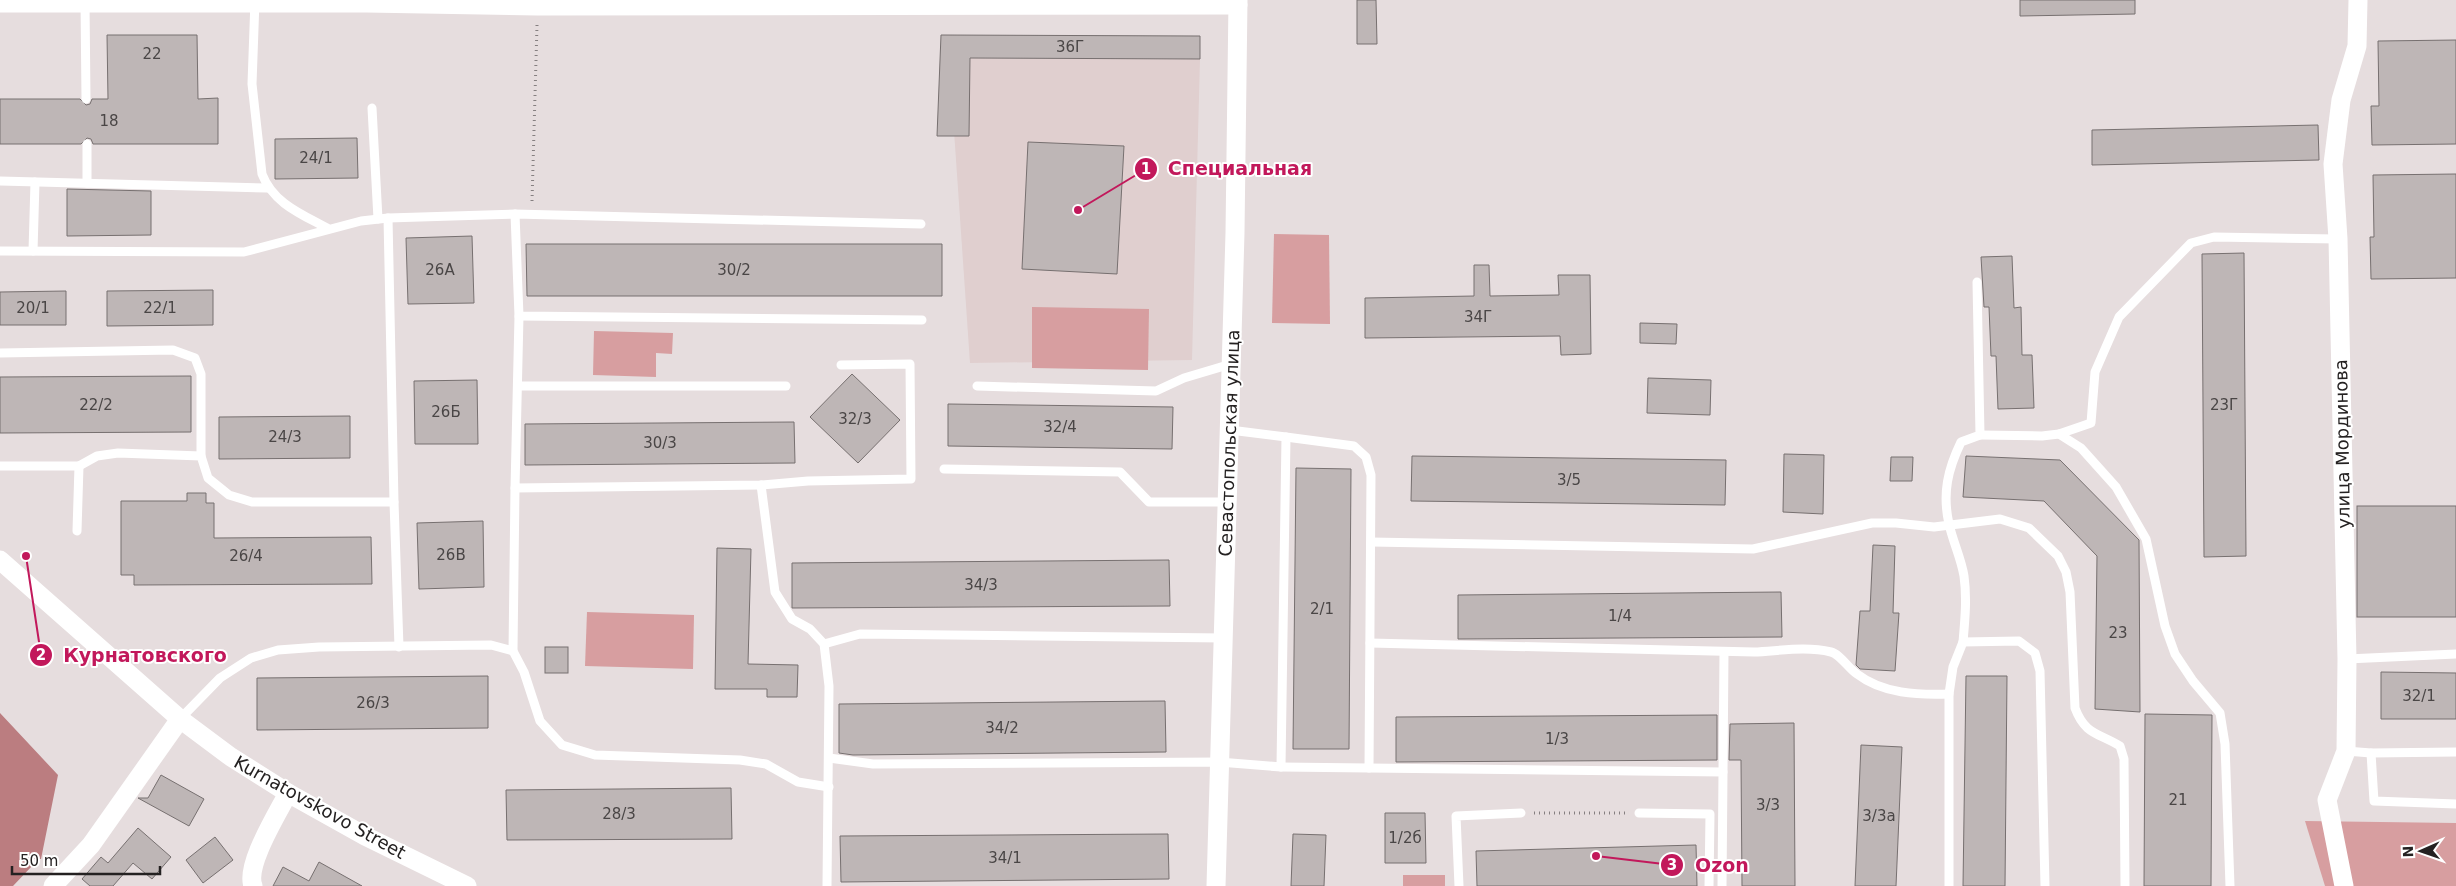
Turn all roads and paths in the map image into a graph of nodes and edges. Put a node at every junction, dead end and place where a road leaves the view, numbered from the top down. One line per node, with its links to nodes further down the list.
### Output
1 (2358, 0): 21 (street, улица Мординова)
2 (254, 1): 3 (street); 6 (street); 14 (lane)
3 (85, 2): 5 (street); 8 (lane)
4 (1238, 2): 7 (street); 28 (street, Севастопольская улица)
5 (0, 3)
6 (495, 3): 7 (street)
7 (537, 3): 16 (path)
8 (86, 99)
9 (372, 108): 18 (lane)
10 (87, 144): 13 (lane)
11 (0, 181): 12 (lane)
12 (35, 182): 13 (lane); 23 (lane)
13 (87, 183): 14 (lane)
14 (267, 188): 20 (lane)
15 (515, 214): 16 (lane); 17 (lane); 25 (lane)
16 (532, 215): 19 (lane)
17 (388, 218): 18 (lane); 43 (lane)
18 (378, 219): 20 (lane)
19 (921, 224)
20 (327, 228): 23 (lane)
21 (2338, 239): 34 (lane); 57 (street, улица Мординова)
22 (0, 251): 23 (lane)
23 (33, 252)
24 (1977, 282): 35 (lane)
25 (519, 316): 26 (lane); 30 (lane)
26 (922, 320)
27 (0, 353): 37 (lane)
28 (1231, 364): 32 (lane); 33 (street, Севастопольская улица)
29 (841, 365): 41 (lane)
30 (518, 386): 31 (lane); 42 (lane)
31 (786, 386)
32 (977, 386)
33 (1230, 430): 36 (lane); 44 (street, Севастопольская улица)
34 (2059, 434): 35 (lane); 84 (lane)
35 (1980, 435): 45 (lane)
36 (1286, 437): 47 (lane); 65 (lane)
37 (201, 456): 39 (lane); 43 (lane)
38 (0, 466): 39 (lane)
39 (79, 466): 46 (lane)
40 (944, 469): 44 (lane)
41 (761, 485): 42 (lane); 52 (lane)
42 (515, 488): 54 (lane)
43 (394, 502): 53 (lane)
44 (1227, 502): 49 (street, Севастопольская улица)
45 (1949, 524): 47 (lane); 50 (lane); 83 (lane)
46 (77, 531)
47 (1371, 542): 51 (lane)
48 (0, 560): 59 (street, Kurnatovskovo Street)
49 (1224, 638): 52 (lane); 64 (street, Севастопольская улица)
50 (1963, 642): 58 (lane); 82 (lane)
51 (1370, 643): 55 (lane); 66 (lane)
52 (824, 644): 63 (lane)
53 (400, 647): 54 (lane); 59 (lane)
54 (513, 650): 68 (lane)
55 (1724, 652): 58 (lane); 67 (lane)
56 (2456, 654): 57 (lane)
57 (2347, 658): 60 (street, улица Мординова)
58 (1949, 694): 81 (lane)
59 (180, 719): 69 (street, Kurnatovskovo Street); 74 (street)
60 (2346, 751): 62 (lane); 85 (street, улица Мординова)
61 (2456, 752): 62 (lane)
62 (2371, 753): 70 (lane)
63 (828, 758): 64 (lane); 68 (lane)
64 (1219, 762): 65 (lane); 77 (street, Севастопольская улица)
65 (1281, 767): 66 (lane)
66 (1369, 768): 67 (lane)
67 (1723, 772): 80 (lane)
68 (828, 787): 76 (lane)
69 (288, 793): 73 (street, Kurnatovskovo Street); 75 (street)
70 (2456, 804)
71 (1521, 812): 72 (path); 78 (lane)
72 (1639, 813): 79 (lane)
73 (458, 884)
74 (53, 886)
75 (254, 886)
76 (827, 886)
77 (1216, 886)
78 (1459, 886)
79 (1709, 886)
80 (1722, 886)
81 (1949, 886)
82 (2045, 886)
83 (2125, 886)
84 (2230, 886)
85 (2344, 886)

